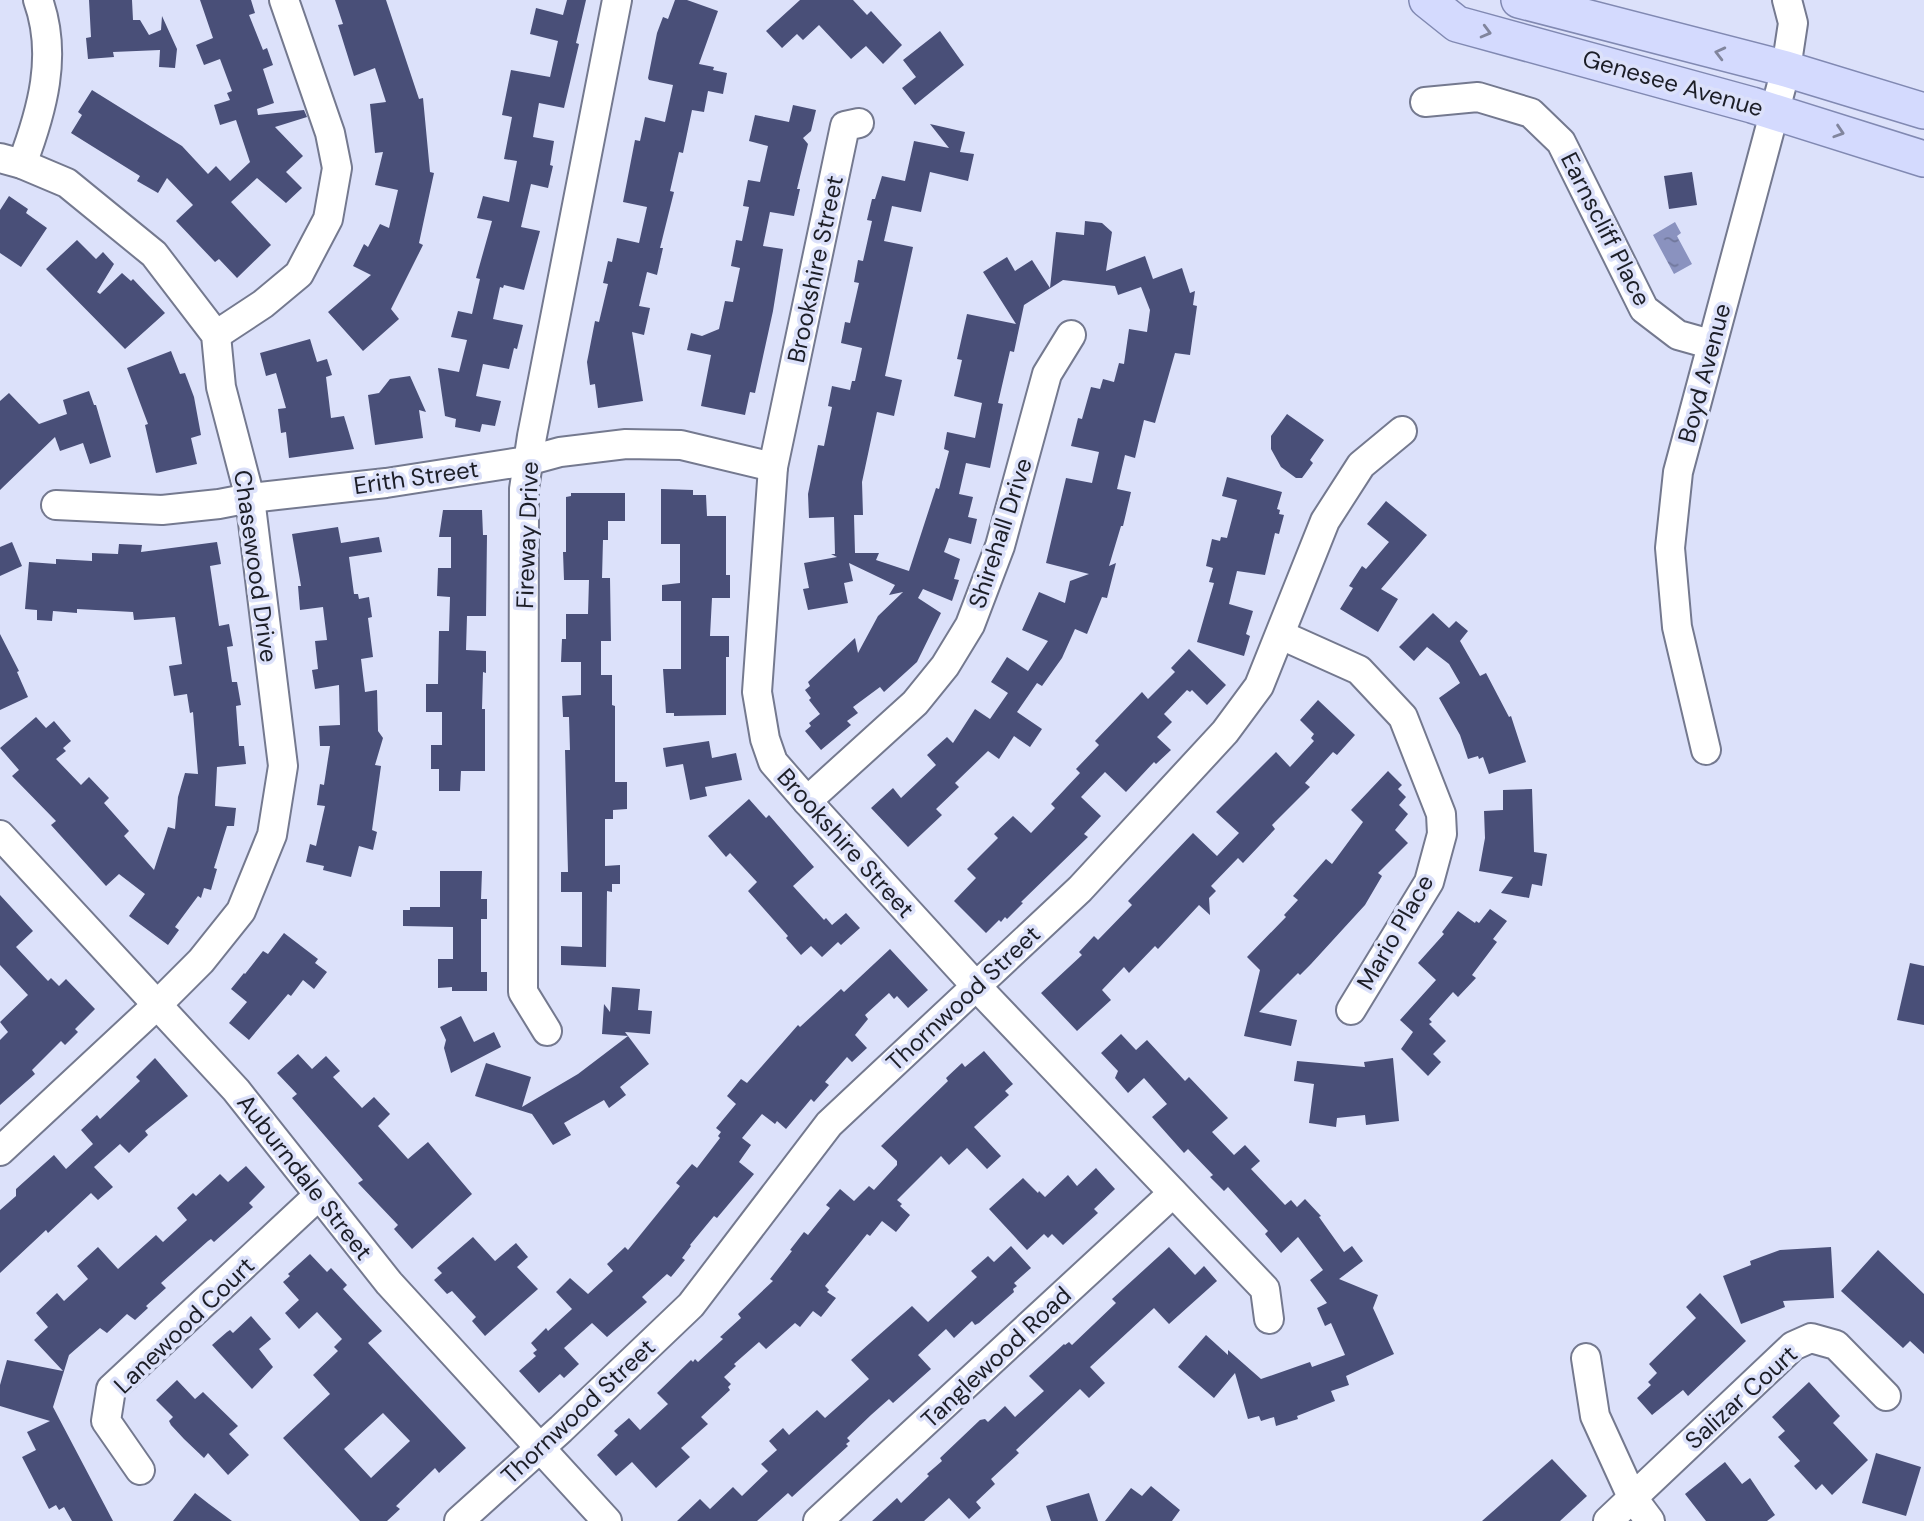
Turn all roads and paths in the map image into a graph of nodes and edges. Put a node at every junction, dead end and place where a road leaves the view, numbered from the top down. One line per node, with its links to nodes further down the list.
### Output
1 (38, 0): 13 (street)
2 (284, 0): 14 (street)
3 (617, 0): 18 (street, Fireway Drive)
4 (1427, 0): 9 (main road, Genesee Avenue, one-way to 9)
5 (1519, 0): 7 (main road, Genesee Avenue, one-way to 5)
6 (1787, 0): 7 (street, Boyd Avenue)
7 (1786, 69): 9 (street, Boyd Avenue); 10 (main road, Genesee Avenue)
8 (1425, 102): 16 (street, Earnscliff Place)
9 (1774, 111): 12 (main road, Genesee Avenue, one-way to 12); 16 (street, Boyd Avenue)
10 (1924, 111)
11 (859, 123): 19 (street, Brookshire Street)
12 (1924, 159)
13 (11, 161): 14 (street)
14 (216, 335): 20 (street, Chasewood Drive)
15 (1071, 335): 24 (street, Shirehall Drive)
16 (1710, 344): 23 (street, Boyd Avenue)
17 (1402, 431): 22 (street, Thornwood Street)
18 (527, 461): 19 (street, Erith Street); 20 (street, Erith Street); 29 (street, Fireway Drive)
19 (774, 467): 24 (street, Brookshire Street)
20 (250, 498): 21 (street, Erith Street); 27 (street, Chasewood Drive)
21 (56, 505)
22 (1281, 635): 26 (street, Thornwood Street); 28 (street, Mario Place)
23 (1706, 750)
24 (807, 801): 26 (street, Brookshire Street)
25 (0, 835): 27 (street, Auburndale Street)
26 (976, 986): 31 (street, Brookshire Street); 36 (street, Thornwood Street)
27 (157, 1004): 30 (street, Chasewood Drive); 32 (street, Auburndale Street)
28 (1350, 1010)
29 (547, 1031)
30 (0, 1151)
31 (1173, 1193): 33 (street, Brookshire Street); 41 (street, Tanglewood Road)
32 (319, 1195): 36 (street, Auburndale Street); 37 (street, Lanewood Court)
33 (1269, 1319)
34 (1586, 1358): 38 (street)
35 (1886, 1396): 38 (street, Salizar Court)
36 (539, 1448): 39 (street, Thornwood Street); 40 (street, Auburndale Street)
37 (140, 1470)
38 (1632, 1497): 42 (street, Salizar Court); 43 (street)
39 (459, 1521)
40 (607, 1521)
41 (818, 1521)
42 (1608, 1521)
43 (1650, 1521)

